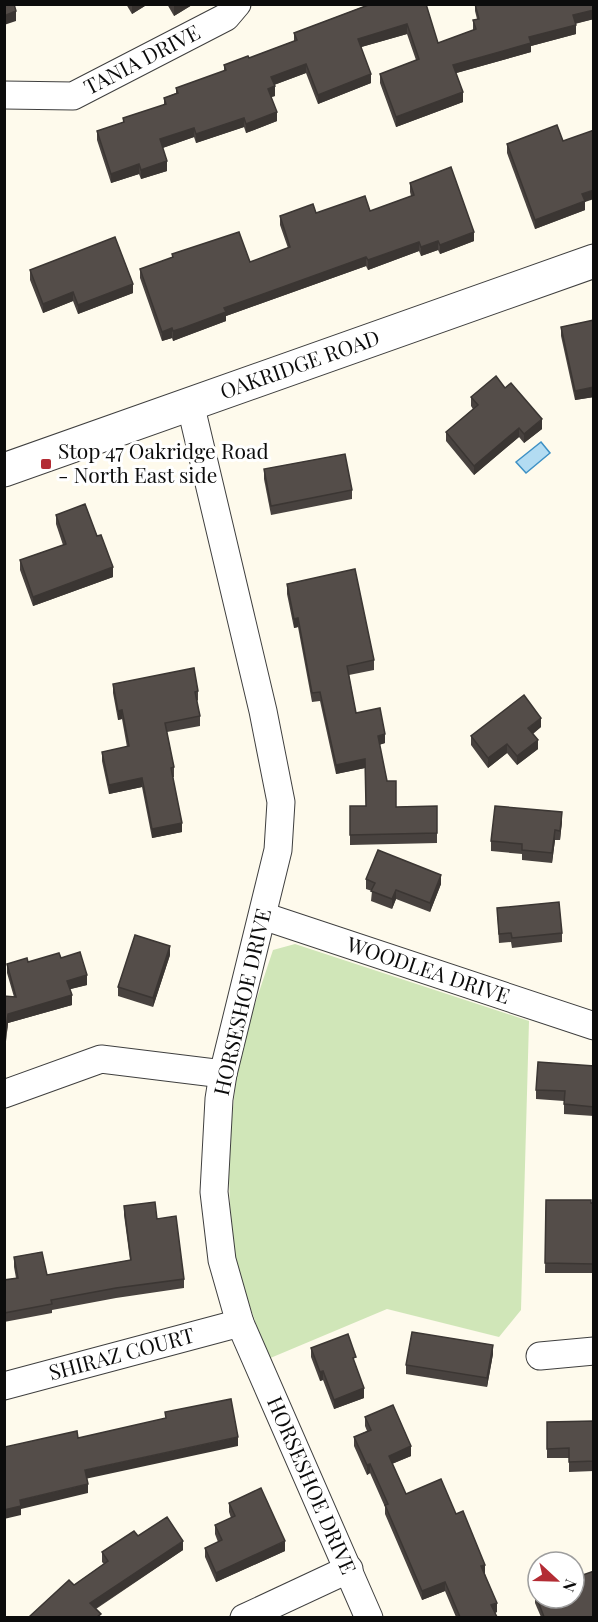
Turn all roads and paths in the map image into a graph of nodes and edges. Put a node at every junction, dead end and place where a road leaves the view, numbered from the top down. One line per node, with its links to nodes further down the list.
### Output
1 (237, 4): 2 (street, TANIA DRIVE)
2 (4, 95)
3 (594, 261): 4 (street, OAKRIDGE ROAD)
4 (190, 403): 5 (street, OAKRIDGE ROAD); 6 (street, HORSESHOE DRIVE)
5 (4, 470)
6 (263, 916): 7 (street, WOODLEA DRIVE); 8 (street, HORSESHOE DRIVE)
7 (594, 1026)
8 (223, 1074): 9 (street); 10 (street, HORSESHOE DRIVE)
9 (4, 1094)
10 (240, 1323): 13 (street, SHIRAZ COURT); 14 (street, HORSESHOE DRIVE)
11 (594, 1351): 12 (street)
12 (540, 1356)
13 (4, 1386)
14 (349, 1569): 15 (street); 16 (street, HORSESHOE DRIVE)
15 (244, 1617)
16 (369, 1617)

